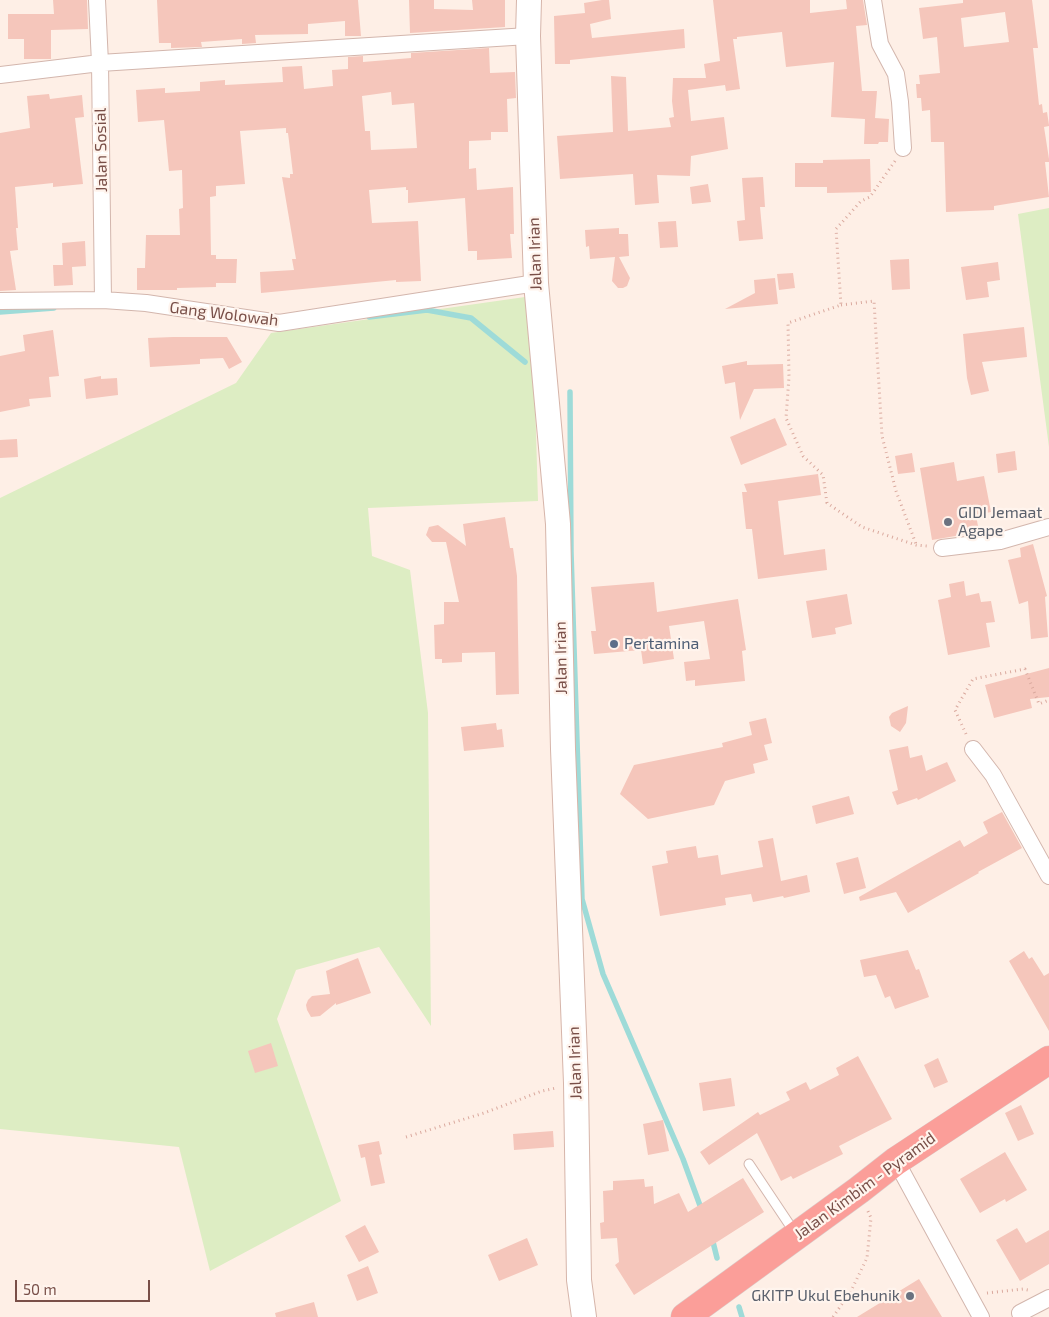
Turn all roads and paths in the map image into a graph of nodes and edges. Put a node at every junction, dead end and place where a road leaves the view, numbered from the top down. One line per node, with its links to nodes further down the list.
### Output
1 (97, 0): 5 (street, Jalan Sosial)
2 (529, 0): 4 (main road, Jalan Irian)
3 (873, 0): 7 (street)
4 (528, 36): 5 (street); 8 (main road, Jalan Irian)
5 (100, 63): 6 (street); 9 (street, Jalan Sosial)
6 (0, 76)
7 (903, 148): 11 (path)
8 (536, 283): 9 (street, Gang Wolowah); 19 (main road, Jalan Irian)
9 (103, 300): 10 (street, Gang Wolowah)
10 (0, 301)
11 (841, 305): 13 (path); 13 (path)
12 (1049, 527): 14 (street)
13 (916, 544): 14 (path)
14 (942, 548)
15 (1049, 700): 16 (path)
16 (973, 749): 17 (street)
17 (1049, 876)
18 (1049, 1060): 21 (highway, Jalan Kimbim - Pyramid)
19 (576, 1083): 20 (path); 28 (main road, Jalan Irian)
20 (406, 1137)
21 (896, 1161): 23 (highway, Jalan Kimbim - Pyramid); 25 (street)
22 (750, 1164): 24 (lane)
23 (859, 1190): 24 (highway, Jalan Kimbim - Pyramid); 30 (path)
24 (796, 1235): 29 (highway, Jalan Kimbim - Pyramid)
25 (968, 1293): 26 (path); 31 (street)
26 (1048, 1298): 27 (street)
27 (1020, 1314)
28 (584, 1317)
29 (685, 1317)
30 (834, 1317)
31 (981, 1317)

